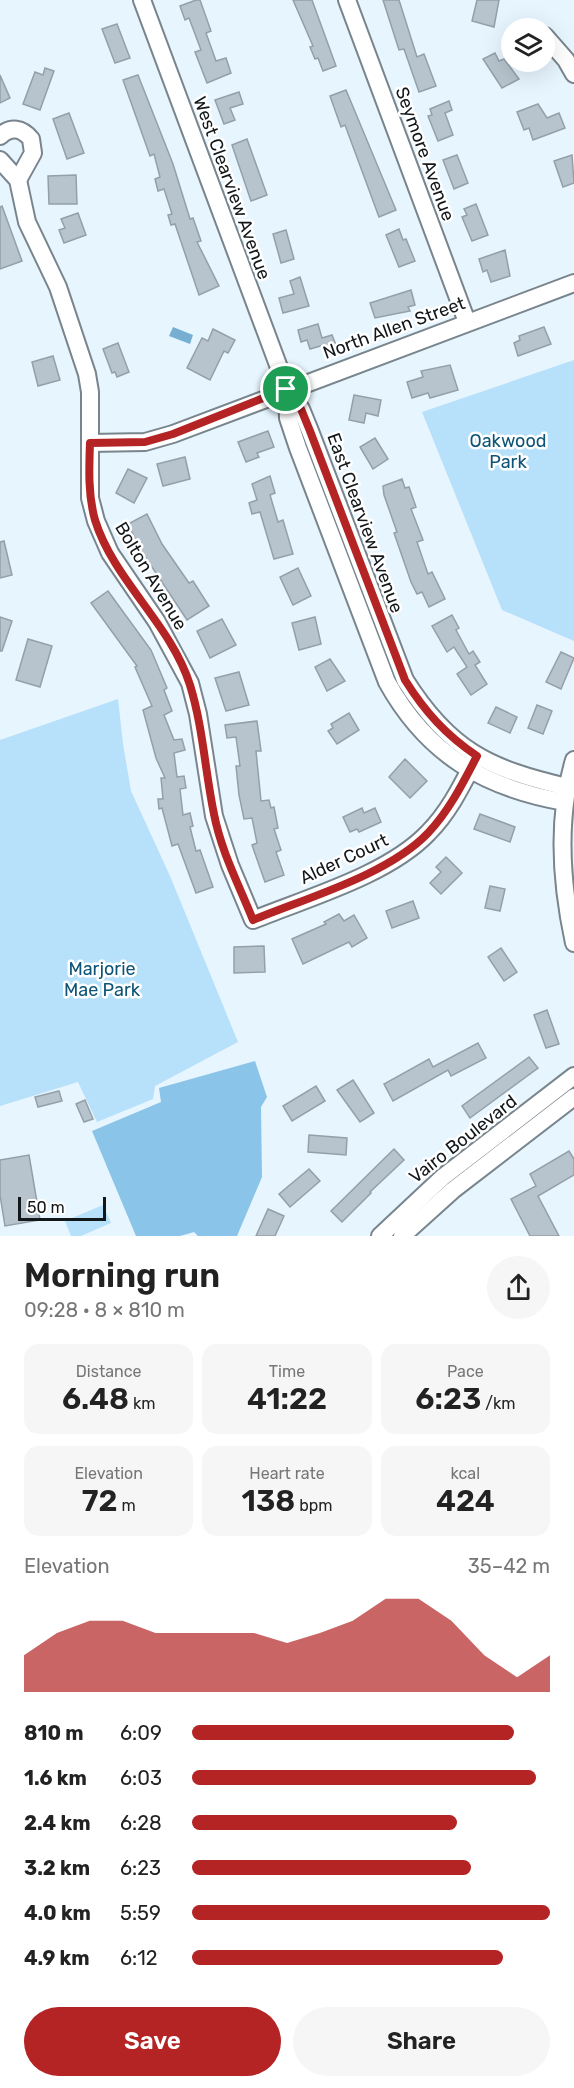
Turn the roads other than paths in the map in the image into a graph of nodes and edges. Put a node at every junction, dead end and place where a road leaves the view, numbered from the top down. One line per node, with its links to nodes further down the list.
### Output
1 (141, 0): 10 (street, West Clearview Avenue)
2 (347, 0): 9 (street, Seymore Avenue)
3 (555, 47): 4 (street)
4 (574, 74)
5 (0, 136): 7 (street)
6 (0, 160): 7 (street, Bolton Avenue)
7 (18, 180): 11 (street, Bolton Avenue)
8 (574, 283): 9 (street, North Allen Street)
9 (467, 322): 10 (street, North Allen Street)
10 (286, 389): 11 (street, North Allen Street); 13 (street, East Clearview Avenue)
11 (90, 443): 15 (street, Bolton Avenue)
12 (574, 760): 14 (street)
13 (474, 763): 14 (street, East Clearview Avenue); 15 (street, Alder Court)
14 (566, 794): 16 (street)
15 (253, 920)
16 (574, 943)
17 (574, 1076): 19 (street, Vairo Boulevard)
18 (574, 1097): 20 (street, Vairo Boulevard)
19 (380, 1236)
20 (402, 1236)

